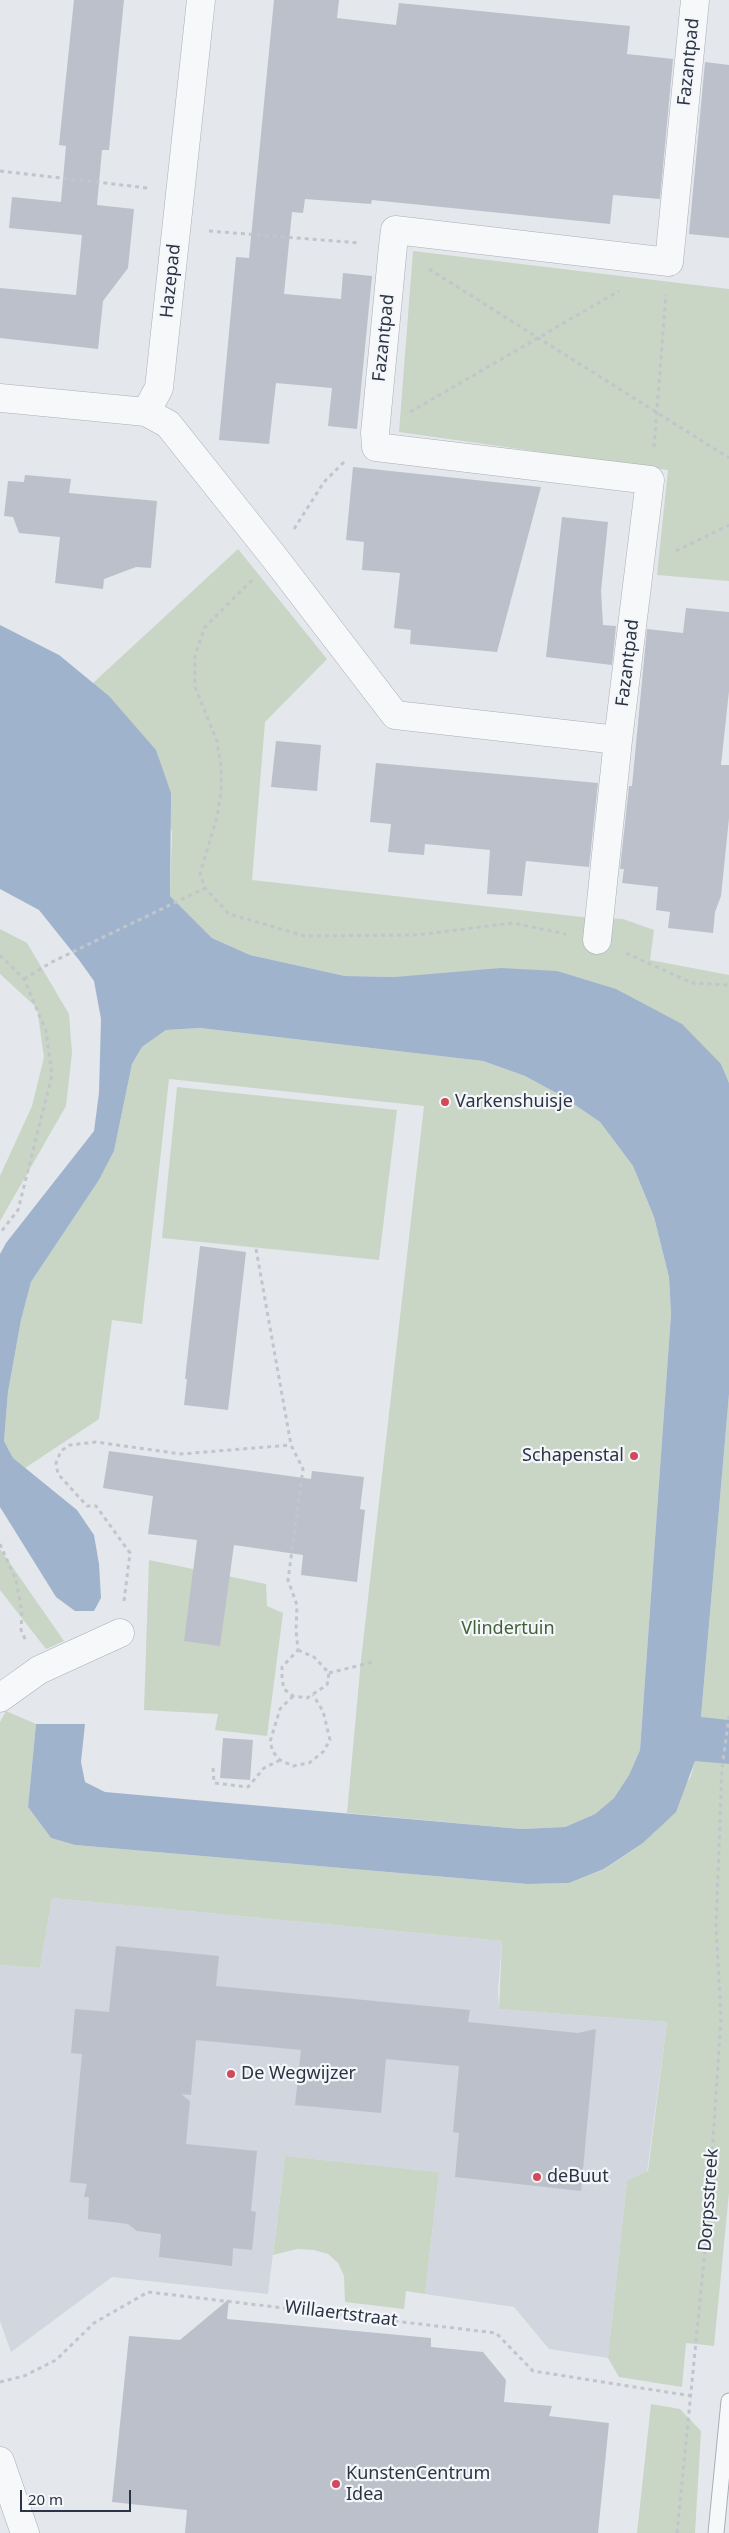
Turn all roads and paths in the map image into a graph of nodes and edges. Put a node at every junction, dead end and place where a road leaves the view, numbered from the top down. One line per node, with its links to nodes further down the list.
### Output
1 (202, 0): 4 (street, Hazepad)
2 (695, 0): 7 (street, Fazantpad)
3 (0, 171): 4 (path)
4 (181, 192): 5 (street, Hazepad)
5 (176, 228): 6 (path); 11 (street, Hazepad)
6 (393, 246): 7 (street); 9 (path); 13 (street, Fazantpad)
7 (669, 262): 12 (path)
8 (620, 291): 9 (path)
9 (538, 338): 12 (path); 13 (path)
10 (0, 398): 11 (street)
11 (146, 412): 17 (street)
12 (658, 414): 14 (path); 15 (path)
13 (375, 433): 15 (street); 17 (path)
14 (729, 458)
15 (650, 480): 18 (street, Fazantpad)
16 (729, 525): 18 (path)
17 (274, 557): 19 (street); 20 (path)
18 (640, 569): 19 (street, Fazantpad)
19 (618, 740): 21 (street, Fazantpad)
20 (206, 888): 21 (path); 23 (path)
21 (597, 940): 24 (path)
22 (0, 955): 23 (path)
23 (24, 979): 25 (path)
24 (729, 985)
25 (0, 1233)
26 (256, 1249): 27 (path)
27 (291, 1444): 29 (path); 30 (path)
28 (0, 1544): 32 (path)
29 (120, 1633): 32 (street)
30 (298, 1650): 33 (path); 35 (path)
31 (373, 1662): 33 (path)
32 (39, 1670): 36 (street)
33 (329, 1673): 34 (path)
34 (313, 1695): 35 (path); 38 (path)
35 (293, 1696): 38 (path)
36 (0, 1698)
37 (729, 1716): 41 (path, Dorpsstreek)
38 (280, 1760): 39 (path)
39 (213, 1768)
40 (0, 2382): 41 (path, Willaertstraat)
41 (692, 2396): 45 (path, Dorpsstreek)
42 (729, 2401): 46 (lane)
43 (0, 2461): 44 (street)
44 (25, 2533)
45 (677, 2533)
46 (716, 2533)

